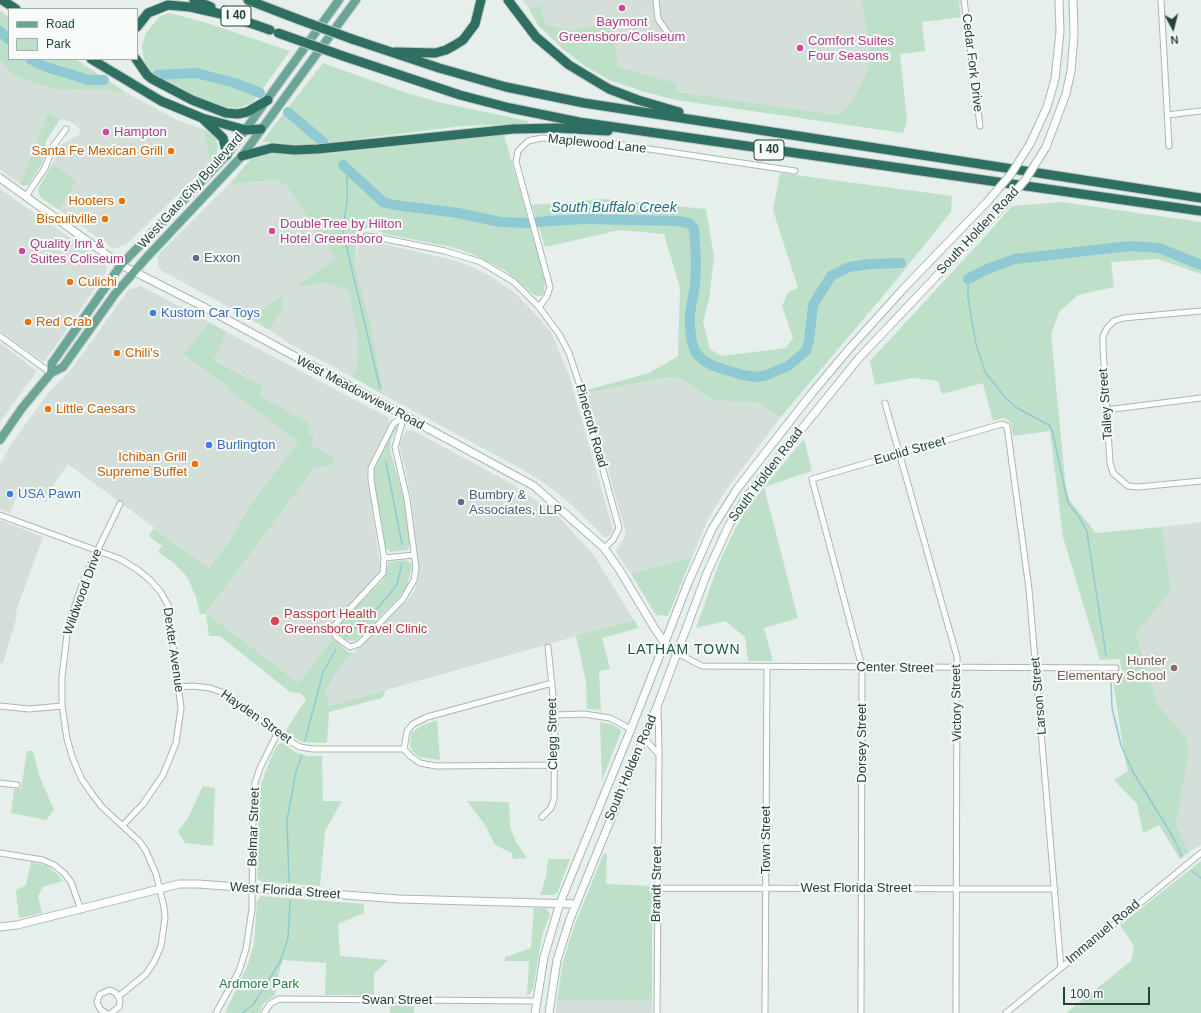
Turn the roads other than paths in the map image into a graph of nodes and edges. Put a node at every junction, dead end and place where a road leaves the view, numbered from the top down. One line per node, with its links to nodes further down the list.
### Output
1 (2, 0): 13 (highway)
2 (194, 0): 15 (highway, I 40)
3 (248, 0): 17 (highway, I 40, bridge)
4 (339, 0): 20 (main road, West Gate City Boulevard)
5 (356, 0): 27 (main road, West Gate City Boulevard)
6 (480, 0): 17 (highway)
7 (508, 0): 24 (highway)
8 (656, 0): 16 (street)
9 (964, 0): 25 (street, Cedar Fork Drive)
10 (1059, 0): 60 (main road, South Holden Road, bridge)
11 (1073, 0): 62 (main road, South Holden Road, bridge)
12 (1161, 0): 22 (street)
13 (14, 8)
14 (138, 26): 15 (highway)
15 (274, 31): 29 (highway, I 40, bridge)
16 (670, 36)
17 (387, 52): 24 (highway, I 40)
18 (93, 60): 23 (highway)
19 (137, 60): 20 (highway)
20 (268, 100): 28 (main road, West Gate City Boulevard)
21 (1201, 111): 22 (street)
22 (1167, 115): 30 (street)
23 (202, 118): 28 (highway); 31 (highway)
24 (711, 122): 36 (highway, I 40)
25 (980, 126)
26 (66, 129): 35 (street)
27 (261, 129): 28 (highway); 32 (main road, West Gate City Boulevard)
28 (246, 130): 31 (main road, West Gate City Boulevard)
29 (707, 139): 32 (highway); 37 (highway, I 40)
30 (1169, 146)
31 (227, 155): 39 (main road, West Gate City Boulevard)
32 (242, 156): 40 (main road, West Gate City Boulevard)
33 (795, 171): 41 (street, Maplewood Lane)
34 (0, 178): 35 (main road, West Meadowview Road)
35 (26, 196): 39 (main road, West Meadowview Road)
36 (1201, 198)
37 (1201, 211)
38 (366, 236): 41 (street)
39 (121, 265): 40 (main road, West Meadowview Road); 44 (main road, West Gate City Boulevard)
40 (134, 272): 44 (main road, West Gate City Boulevard); 48 (main road, West Meadowview Road)
41 (539, 307): 56 (street, Pinecroft Road)
42 (1201, 310): 47 (street, Talley Street)
43 (0, 336): 44 (street)
44 (51, 373): 50 (main road, West Gate City Boulevard)
45 (1201, 398): 47 (street)
46 (885, 403): 51 (street, Victory Street)
47 (1106, 410): 53 (street, Talley Street)
48 (404, 416): 56 (main road, West Meadowview Road); 58 (street); 59 (street)
49 (1008, 426): 51 (street, Euclid Street); 67 (street, Larson Street)
50 (0, 440)
51 (900, 454): 52 (street, Euclid Street); 66 (street, Victory Street)
52 (812, 479): 64 (street, Dorsey Street)
53 (1201, 481)
54 (120, 504): 57 (street, Wildwood Drive)
55 (0, 514): 57 (street, Dexter Avenue)
56 (604, 548): 60 (main road, West Meadowview Road)
57 (97, 550): 69 (street, Dexter Avenue); 72 (street, Wildwood Drive)
58 (414, 555): 59 (street); 59 (street)
59 (384, 558)
60 (664, 642): 62 (main road, West Meadowview Road); 74 (main road, South Holden Road)
61 (548, 647): 68 (street, Clegg Street)
62 (677, 653): 63 (street, Center Street); 70 (main road, South Holden Road)
63 (767, 666): 64 (street, Center Street); 87 (street, Town Street)
64 (862, 667): 66 (street, Center Street); 90 (street, Dorsey Street)
65 (1116, 668): 67 (street, Center Street)
66 (958, 669): 67 (street, Center Street); 91 (street, Victory Street)
67 (1037, 669): 92 (street, Larson Street)
68 (552, 683): 73 (street, Clegg Street); 77 (street)
69 (179, 687): 75 (street, Hayden Street); 83 (street, Dexter Avenue)
70 (658, 704): 76 (main road, South Holden Road); 78 (street, Brandt Street)
71 (0, 706): 72 (street)
72 (62, 706): 83 (street, Wildwood Drive)
73 (554, 715): 74 (street); 79 (street, Clegg Street)
74 (631, 729): 93 (main road, South Holden Road)
75 (277, 734): 77 (street, Hayden Street); 89 (street, Belmar Street)
76 (644, 738): 78 (street); 94 (main road, South Holden Road)
77 (404, 749): 79 (street)
78 (659, 755): 86 (street, Brandt Street)
79 (554, 765): 82 (street, Clegg Street)
80 (0, 782): 81 (street)
81 (18, 785)
82 (542, 817)
83 (123, 825): 88 (street, Wildwood Drive)
84 (0, 853): 95 (street)
85 (1201, 853): 97 (street, Immanuel Road)
86 (656, 888): 87 (street, West Florida Street); 106 (street, Brandt Street)
87 (766, 888): 90 (street, West Florida Street); 107 (street, Town Street)
88 (160, 889): 89 (main road, West Florida Street); 95 (main road, West Florida Street); 98 (street, Wildwood Drive)
89 (252, 889): 93 (main road, West Florida Street); 102 (street, Belmar Street)
90 (861, 889): 91 (street, West Florida Street); 108 (street, Dorsey Street)
91 (958, 889): 92 (street, West Florida Street); 109 (street, Victory Street)
92 (1055, 889): 97 (street, Larson Street)
93 (560, 903): 94 (main road, West Florida Street); 99 (main road, South Holden Road)
94 (576, 904): 105 (main road, South Holden Road)
95 (81, 910): 96 (main road, West Florida Street)
96 (0, 927)
97 (1061, 968): 110 (street, Immanuel Road)
98 (119, 996): 100 (street); 101 (street, Wildwood Drive)
99 (536, 1001): 103 (street, Swan Street); 104 (main road, South Holden Road)
100 (106, 1013)
101 (111, 1013)
102 (216, 1013)
103 (264, 1013)
104 (535, 1013)
105 (549, 1013)
106 (657, 1013)
107 (765, 1013)
108 (861, 1013)
109 (956, 1013)
110 (1006, 1013)

